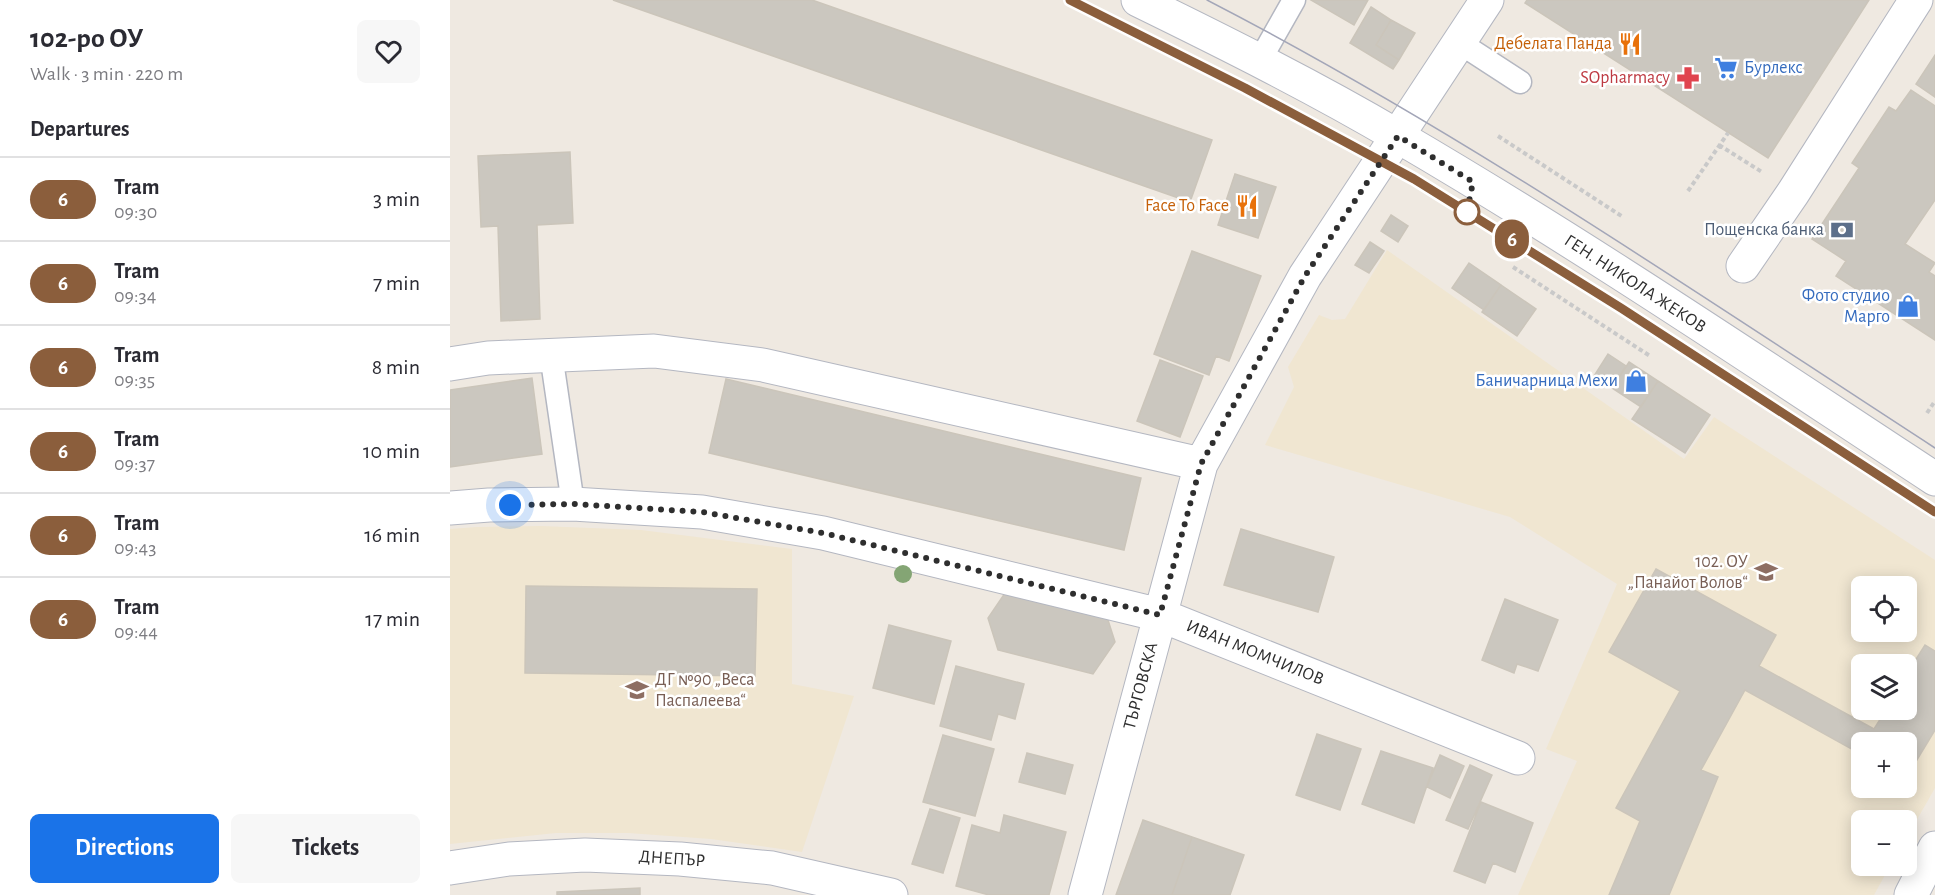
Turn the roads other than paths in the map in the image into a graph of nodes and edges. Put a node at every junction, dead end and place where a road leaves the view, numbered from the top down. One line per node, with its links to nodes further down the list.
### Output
1 (1138, 0): 6 (street, ГЕН. НИКОЛА ЖЕКОВ)
2 (1294, 0): 6 (lane)
3 (1487, 0): 5 (street, ТЪРГОВСКА)
4 (1916, 0): 9 (street)
5 (1460, 42): 7 (lane); 8 (street, ТЪРГОВСКА)
6 (1260, 60): 8 (street, ГЕН. НИКОЛА ЖЕКОВ)
7 (1520, 82)
8 (1398, 136): 12 (street, ТЪРГОВСКА); 13 (street, ГЕН. НИКОЛА ЖЕКОВ)
9 (1743, 266)
10 (551, 354): 11 (street); 12 (street); 14 (lane)
11 (450, 364)
12 (1201, 464): 16 (street, ТЪРГОВСКА)
13 (1935, 479)
14 (573, 504): 15 (street, ИВАН МОМЧИЛОВ); 16 (street, ИВАН МОМЧИЛОВ)
15 (450, 508)
16 (1160, 615): 17 (street, ИВАН МОМЧИЛОВ); 21 (street, ТЪРГОВСКА)
17 (1518, 758)
18 (1935, 848): 22 (street)
19 (450, 868): 20 (street, ДНЕПЪР)
20 (891, 895)
21 (1085, 895)
22 (1911, 895)

